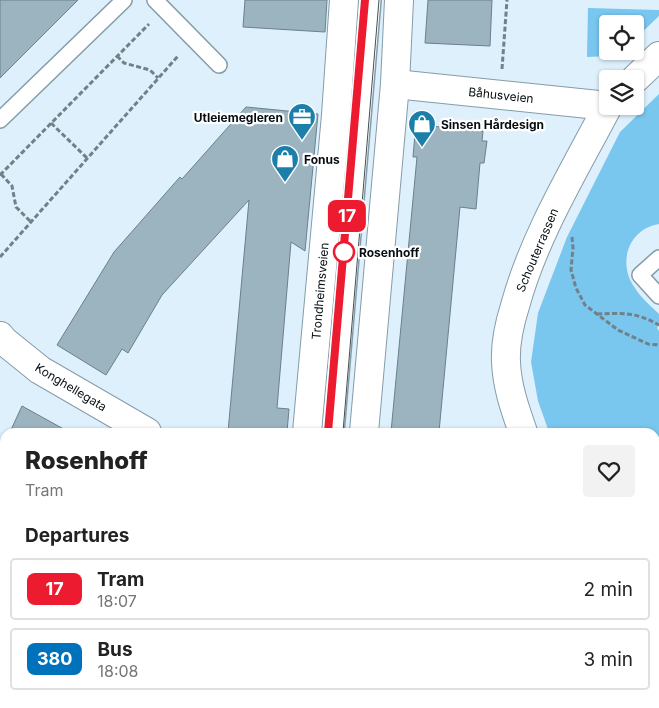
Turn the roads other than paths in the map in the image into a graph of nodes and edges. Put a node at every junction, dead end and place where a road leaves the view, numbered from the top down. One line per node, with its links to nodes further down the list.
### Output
1 (124, 0): 12 (lane)
2 (344, 0): 17 (main road, Trondheimsveien)
3 (372, 0): 18 (lane)
4 (400, 0): 9 (main road)
5 (159, 4): 7 (lane)
6 (659, 56): 8 (main road)
7 (219, 65)
8 (644, 70)
9 (395, 84): 10 (main road, Båhusveien); 19 (main road)
10 (599, 105)
11 (603, 115): 20 (main road, Schouterrassen)
12 (0, 120)
13 (659, 258): 14 (lane)
14 (659, 296)
15 (1, 342): 16 (main road, Konghellegata)
16 (140, 428)
17 (307, 428)
18 (336, 428)
19 (364, 428)
20 (522, 428)

